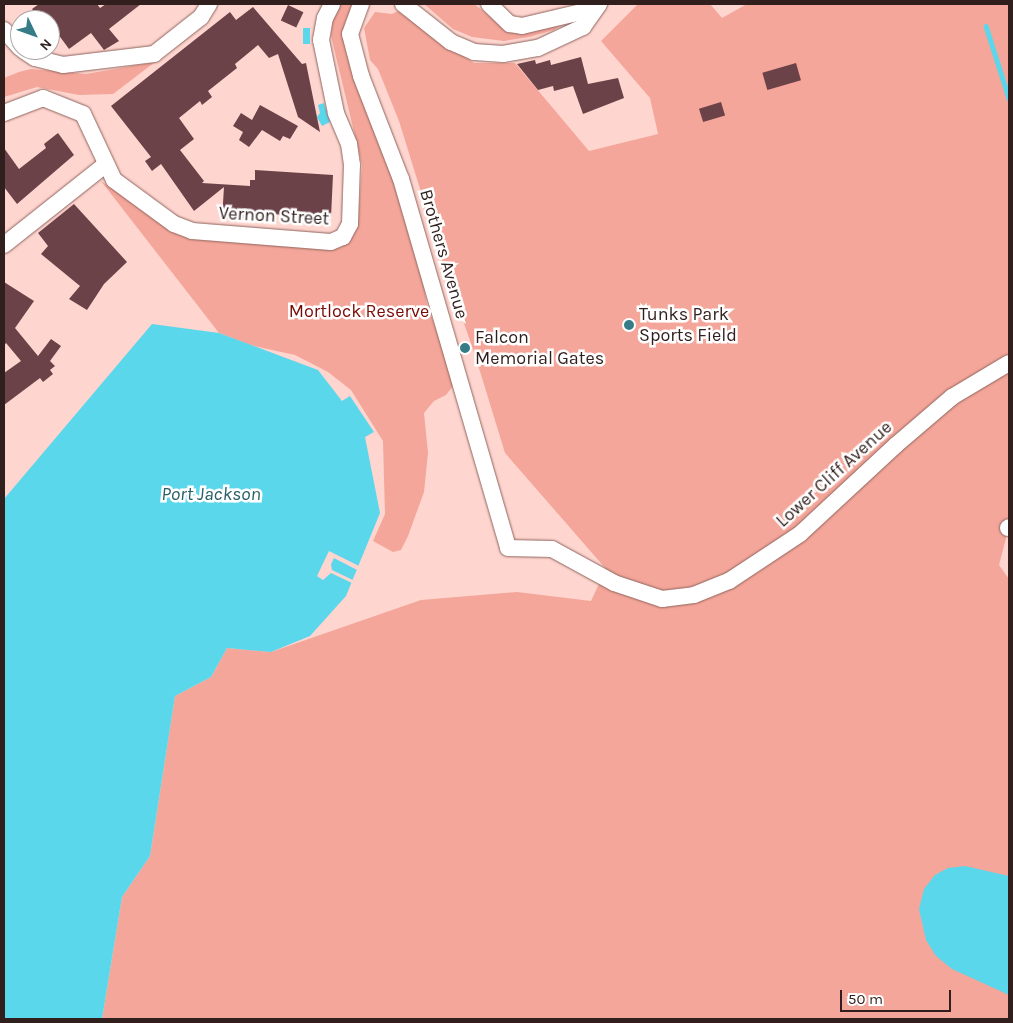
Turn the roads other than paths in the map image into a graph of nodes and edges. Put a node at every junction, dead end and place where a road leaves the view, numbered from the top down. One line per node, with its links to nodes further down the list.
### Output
1 (209, 4): 7 (street)
2 (361, 4): 12 (street, Brothers Avenue)
3 (403, 4): 5 (street)
4 (489, 4): 5 (street)
5 (596, 6)
6 (329, 11): 9 (street, Vernon Street)
7 (43, 60)
8 (4, 113): 9 (street)
9 (105, 166): 10 (street)
10 (4, 245)
11 (1009, 363): 12 (street, Lower Cliff Avenue)
12 (508, 548)

